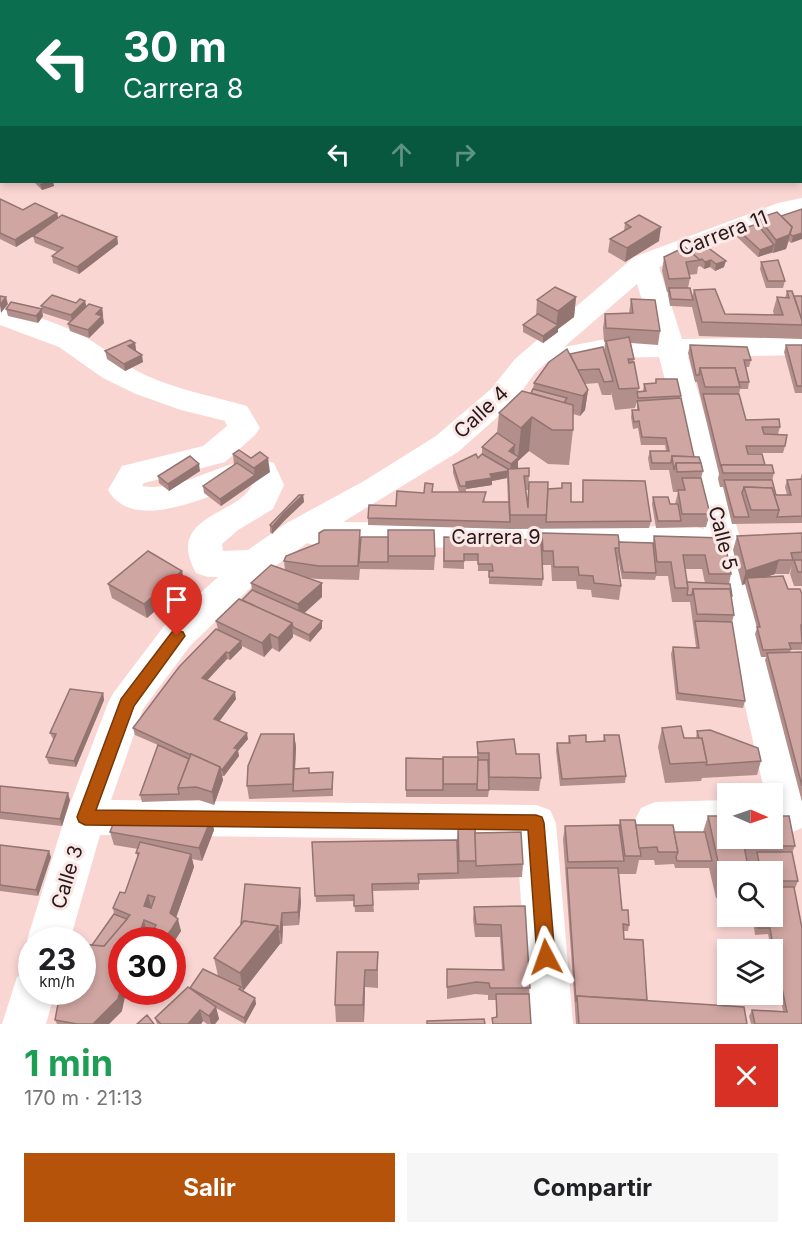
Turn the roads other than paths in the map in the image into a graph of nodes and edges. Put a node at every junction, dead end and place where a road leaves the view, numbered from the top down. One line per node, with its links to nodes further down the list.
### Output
1 (802, 206): 2 (street, Carrera 11)
2 (645, 263): 5 (street, Calle 5); 6 (street, Calle 4)
3 (0, 316): 10 (street)
4 (802, 346): 5 (street)
5 (672, 347): 6 (street); 9 (street, Calle 5)
6 (525, 366): 7 (street, Calle 4)
7 (297, 533): 9 (street, Carrera 9); 10 (street, Calle 3)
8 (758, 538): 9 (street, Carrera 9)
9 (724, 539): 11 (street, Calle 5)
10 (255, 563): 12 (street, Calle 3)
11 (788, 815)
12 (85, 817): 15 (street, Calle 3); 18 (street)
13 (717, 818): 14 (street)
14 (655, 820)
15 (53, 927)
16 (29, 1005): 17 (street)
17 (24, 1024)
18 (551, 1024)

